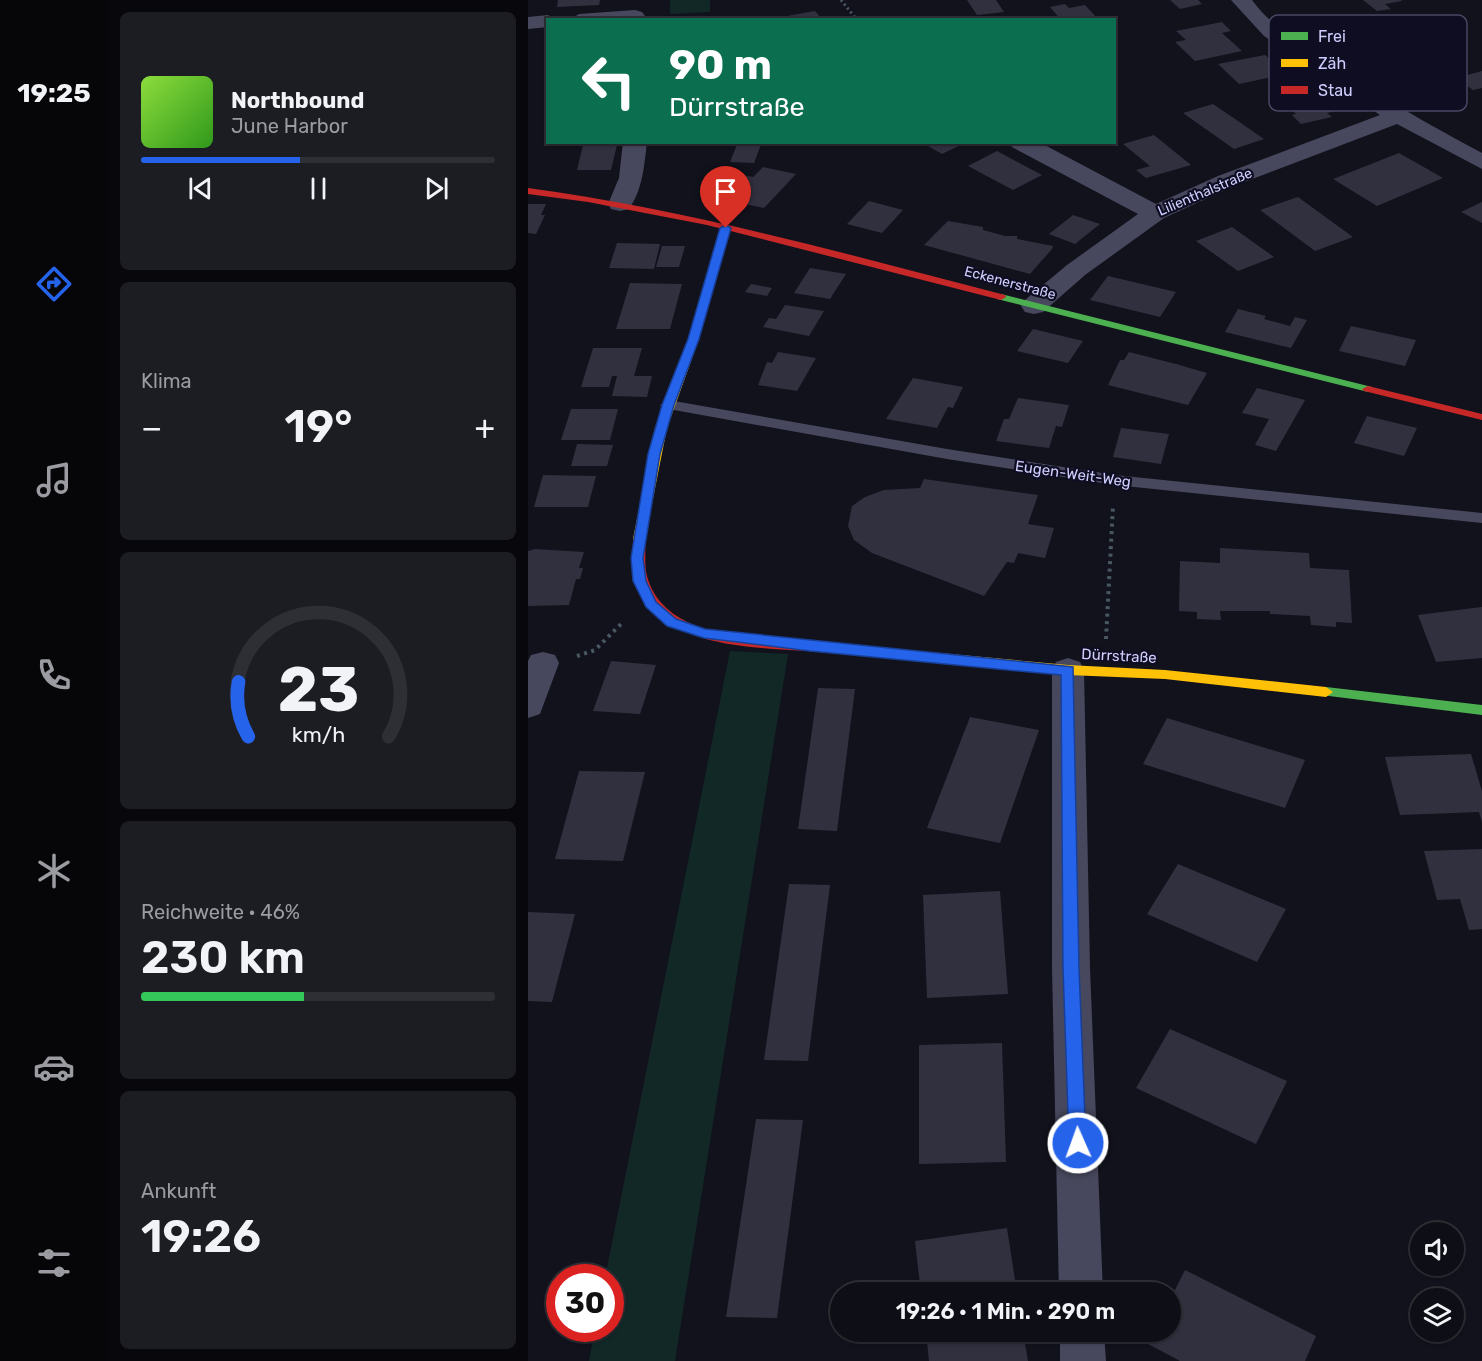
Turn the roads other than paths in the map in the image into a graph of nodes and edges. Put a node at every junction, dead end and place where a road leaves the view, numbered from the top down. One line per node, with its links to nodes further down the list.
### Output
1 (1241, 0): 6 (street)
2 (635, 12): 3 (street)
3 (593, 18)
4 (546, 21): 5 (street)
5 (528, 23)
6 (1269, 30)
7 (1390, 111): 8 (street)
8 (1398, 116): 11 (street); 14 (street, Lilienthalstraße)
9 (635, 144): 13 (street)
10 (1024, 144): 14 (street)
11 (1482, 162)
12 (528, 191): 13 (street, Eckenerstraße)
13 (620, 204): 15 (street, Eckenerstraße)
14 (1155, 213): 16 (street, Lilienthalstraße)
15 (726, 228): 16 (street, Eckenerstraße); 17 (street, Dürrstraße)
16 (1034, 306): 18 (street, Eckenerstraße)
17 (668, 405): 19 (lane, Eugen-Weit-Weg); 21 (street, Dürrstraße)
18 (1482, 417)
19 (1482, 518)
20 (543, 663): 22 (street)
21 (1086, 670): 23 (street, Dürrstraße); 24 (street)
22 (528, 706)
23 (1482, 710)
24 (1082, 1282)
25 (1082, 1342): 26 (street)
26 (1083, 1361)

